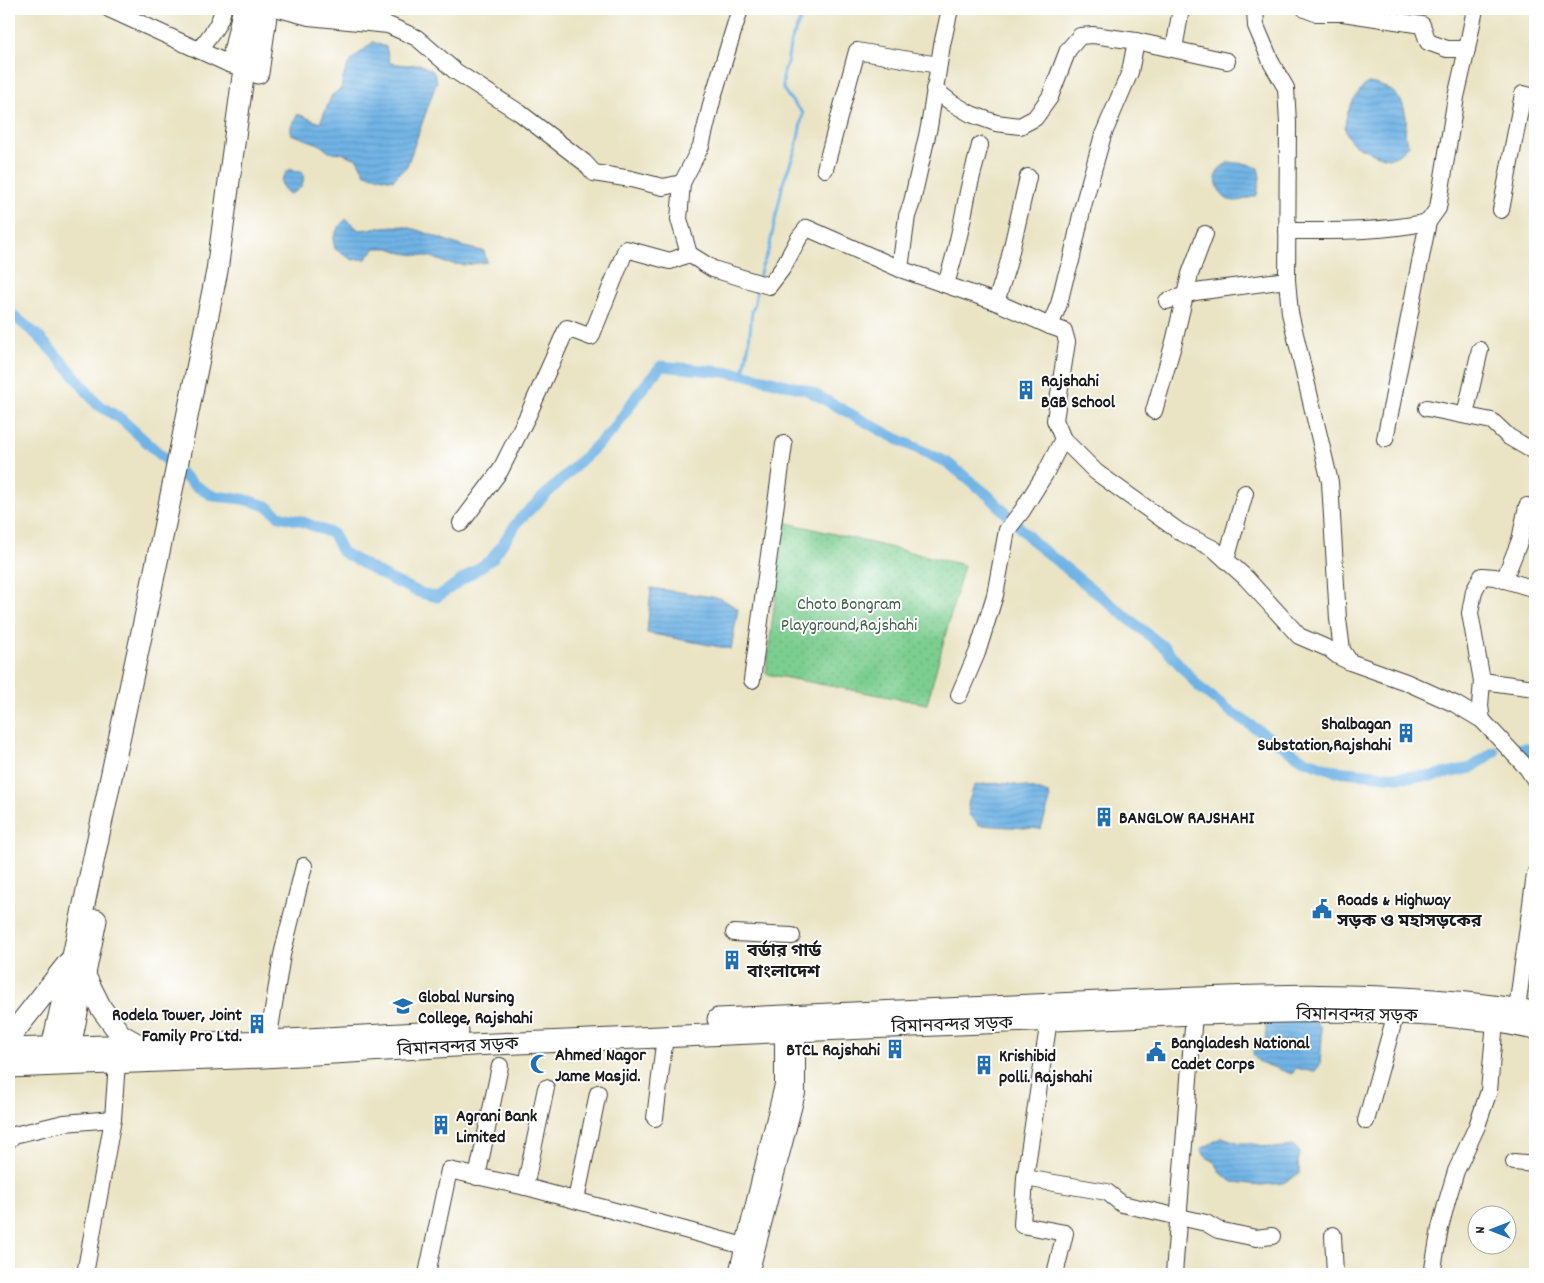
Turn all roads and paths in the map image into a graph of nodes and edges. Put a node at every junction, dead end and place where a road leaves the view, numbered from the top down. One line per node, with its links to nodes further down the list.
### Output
1 (109, 9): 18 (street)
2 (223, 9): 18 (street)
3 (240, 9): 21 (street)
4 (252, 9): 21 (main road)
5 (267, 9): 48 (main road)
6 (279, 9): 27 (street)
7 (740, 9): 27 (street)
8 (950, 9): 20 (street)
9 (1181, 9): 16 (street)
10 (1255, 9): 30 (street)
11 (1305, 9): 13 (street)
12 (1475, 9): 17 (street)
13 (1371, 13): 14 (street)
14 (1399, 15): 17 (street)
15 (1136, 41): 16 (street); 22 (street); 39 (street)
16 (1174, 48): 19 (street)
17 (1467, 49): 29 (street)
18 (199, 50): 21 (street)
19 (1227, 61)
20 (938, 65): 22 (street); 25 (street)
21 (236, 66): 48 (main road)
22 (934, 89): 33 (street)
23 (1535, 97): 28 (street)
24 (980, 145): 35 (street)
25 (825, 170)
26 (1028, 177): 38 (street)
27 (682, 183): 32 (street)
28 (1501, 210)
29 (1428, 222): 30 (street); 45 (street)
30 (1287, 231): 34 (street)
31 (1205, 234): 36 (street)
32 (689, 254): 33 (street); 52 (street)
33 (900, 269): 35 (street)
34 (1287, 280): 36 (street); 56 (street)
35 (946, 283): 38 (street)
36 (1186, 295): 37 (street); 42 (street)
37 (1167, 301)
38 (996, 302): 39 (street)
39 (1050, 326): 44 (street)
40 (1480, 350): 43 (street)
41 (1428, 408): 43 (street)
42 (1154, 411)
43 (1465, 415): 47 (street)
44 (1063, 439): 53 (street); 60 (street)
45 (1385, 439)
46 (784, 444): 57 (street)
47 (1535, 452)
48 (185, 458): 49 (main road)
49 (178, 492): 67 (main road); 68 (main road)
50 (1245, 493): 53 (street)
51 (1526, 506): 54 (street)
52 (461, 523)
53 (1226, 560): 56 (street)
54 (1504, 580): 55 (street); 58 (street)
55 (1535, 589)
56 (1350, 662): 61 (street)
57 (752, 680)
58 (1482, 681): 59 (street); 61 (street)
59 (1535, 688)
60 (959, 695)
61 (1482, 720): 62 (street)
62 (1535, 780)
63 (304, 866): 79 (street)
64 (1535, 874): 69 (street)
65 (734, 933): 66 (street)
66 (792, 936)
67 (73, 956): 78 (main road); 81 (main road)
68 (85, 976): 80 (main road); 81 (main road)
69 (1526, 1011): 72 (main road, বিমানবন্দর সড়ক)
70 (1396, 1013): 71 (main road, বিমানবন্দর সড়ক); 74 (main road, বিমানবন্দর সড়ক); 90 (street)
71 (1194, 1014): 73 (main road, বিমানবন্দর সড়ক); 98 (street)
72 (876, 1020): 73 (main road, বিমানবন্দর সড়ক); 76 (main road, বিমানবন্দর সড়ক); 79 (main road, বিমানবন্দর সড়ক)
73 (1050, 1020): 95 (street)
74 (1495, 1022): 75 (main road, বিমানবন্দর সড়ক); 109 (street)
75 (1535, 1029)
76 (790, 1031): 77 (main road, বিমানবন্দর সড়ক); 101 (street); 105 (street)
77 (665, 1036): 83 (main road, বিমানবন্দর সড়ক); 88 (street)
78 (9, 1038)
79 (268, 1041): 80 (main road, বিমানবন্দর সড়ক)
80 (137, 1044): 81 (main road, বিমানবন্দর সড়ক)
81 (61, 1047): 82 (main road, বিমানবন্দর সড়ক)
82 (9, 1049)
83 (117, 1062): 85 (main road, বিমানবন্দর সড়ক); 89 (street)
84 (500, 1066): 94 (street)
85 (9, 1067)
86 (546, 1088): 96 (street)
87 (598, 1093): 97 (street)
88 (655, 1118)
89 (113, 1119): 91 (street); 102 (street)
90 (1366, 1122)
91 (9, 1140)
92 (1514, 1162): 93 (street)
93 (1535, 1164)
94 (477, 1177): 96 (street); 103 (street)
95 (1025, 1178): 98 (street); 106 (street)
96 (525, 1187): 97 (street)
97 (576, 1200): 101 (street)
98 (1179, 1217): 100 (street); 107 (street)
99 (1333, 1235): 108 (street)
100 (1272, 1236)
101 (744, 1246): 104 (street)
102 (85, 1274)
103 (427, 1274)
104 (737, 1274)
105 (750, 1274)
106 (1056, 1274)
107 (1174, 1274)
108 (1336, 1274)
109 (1432, 1274)

